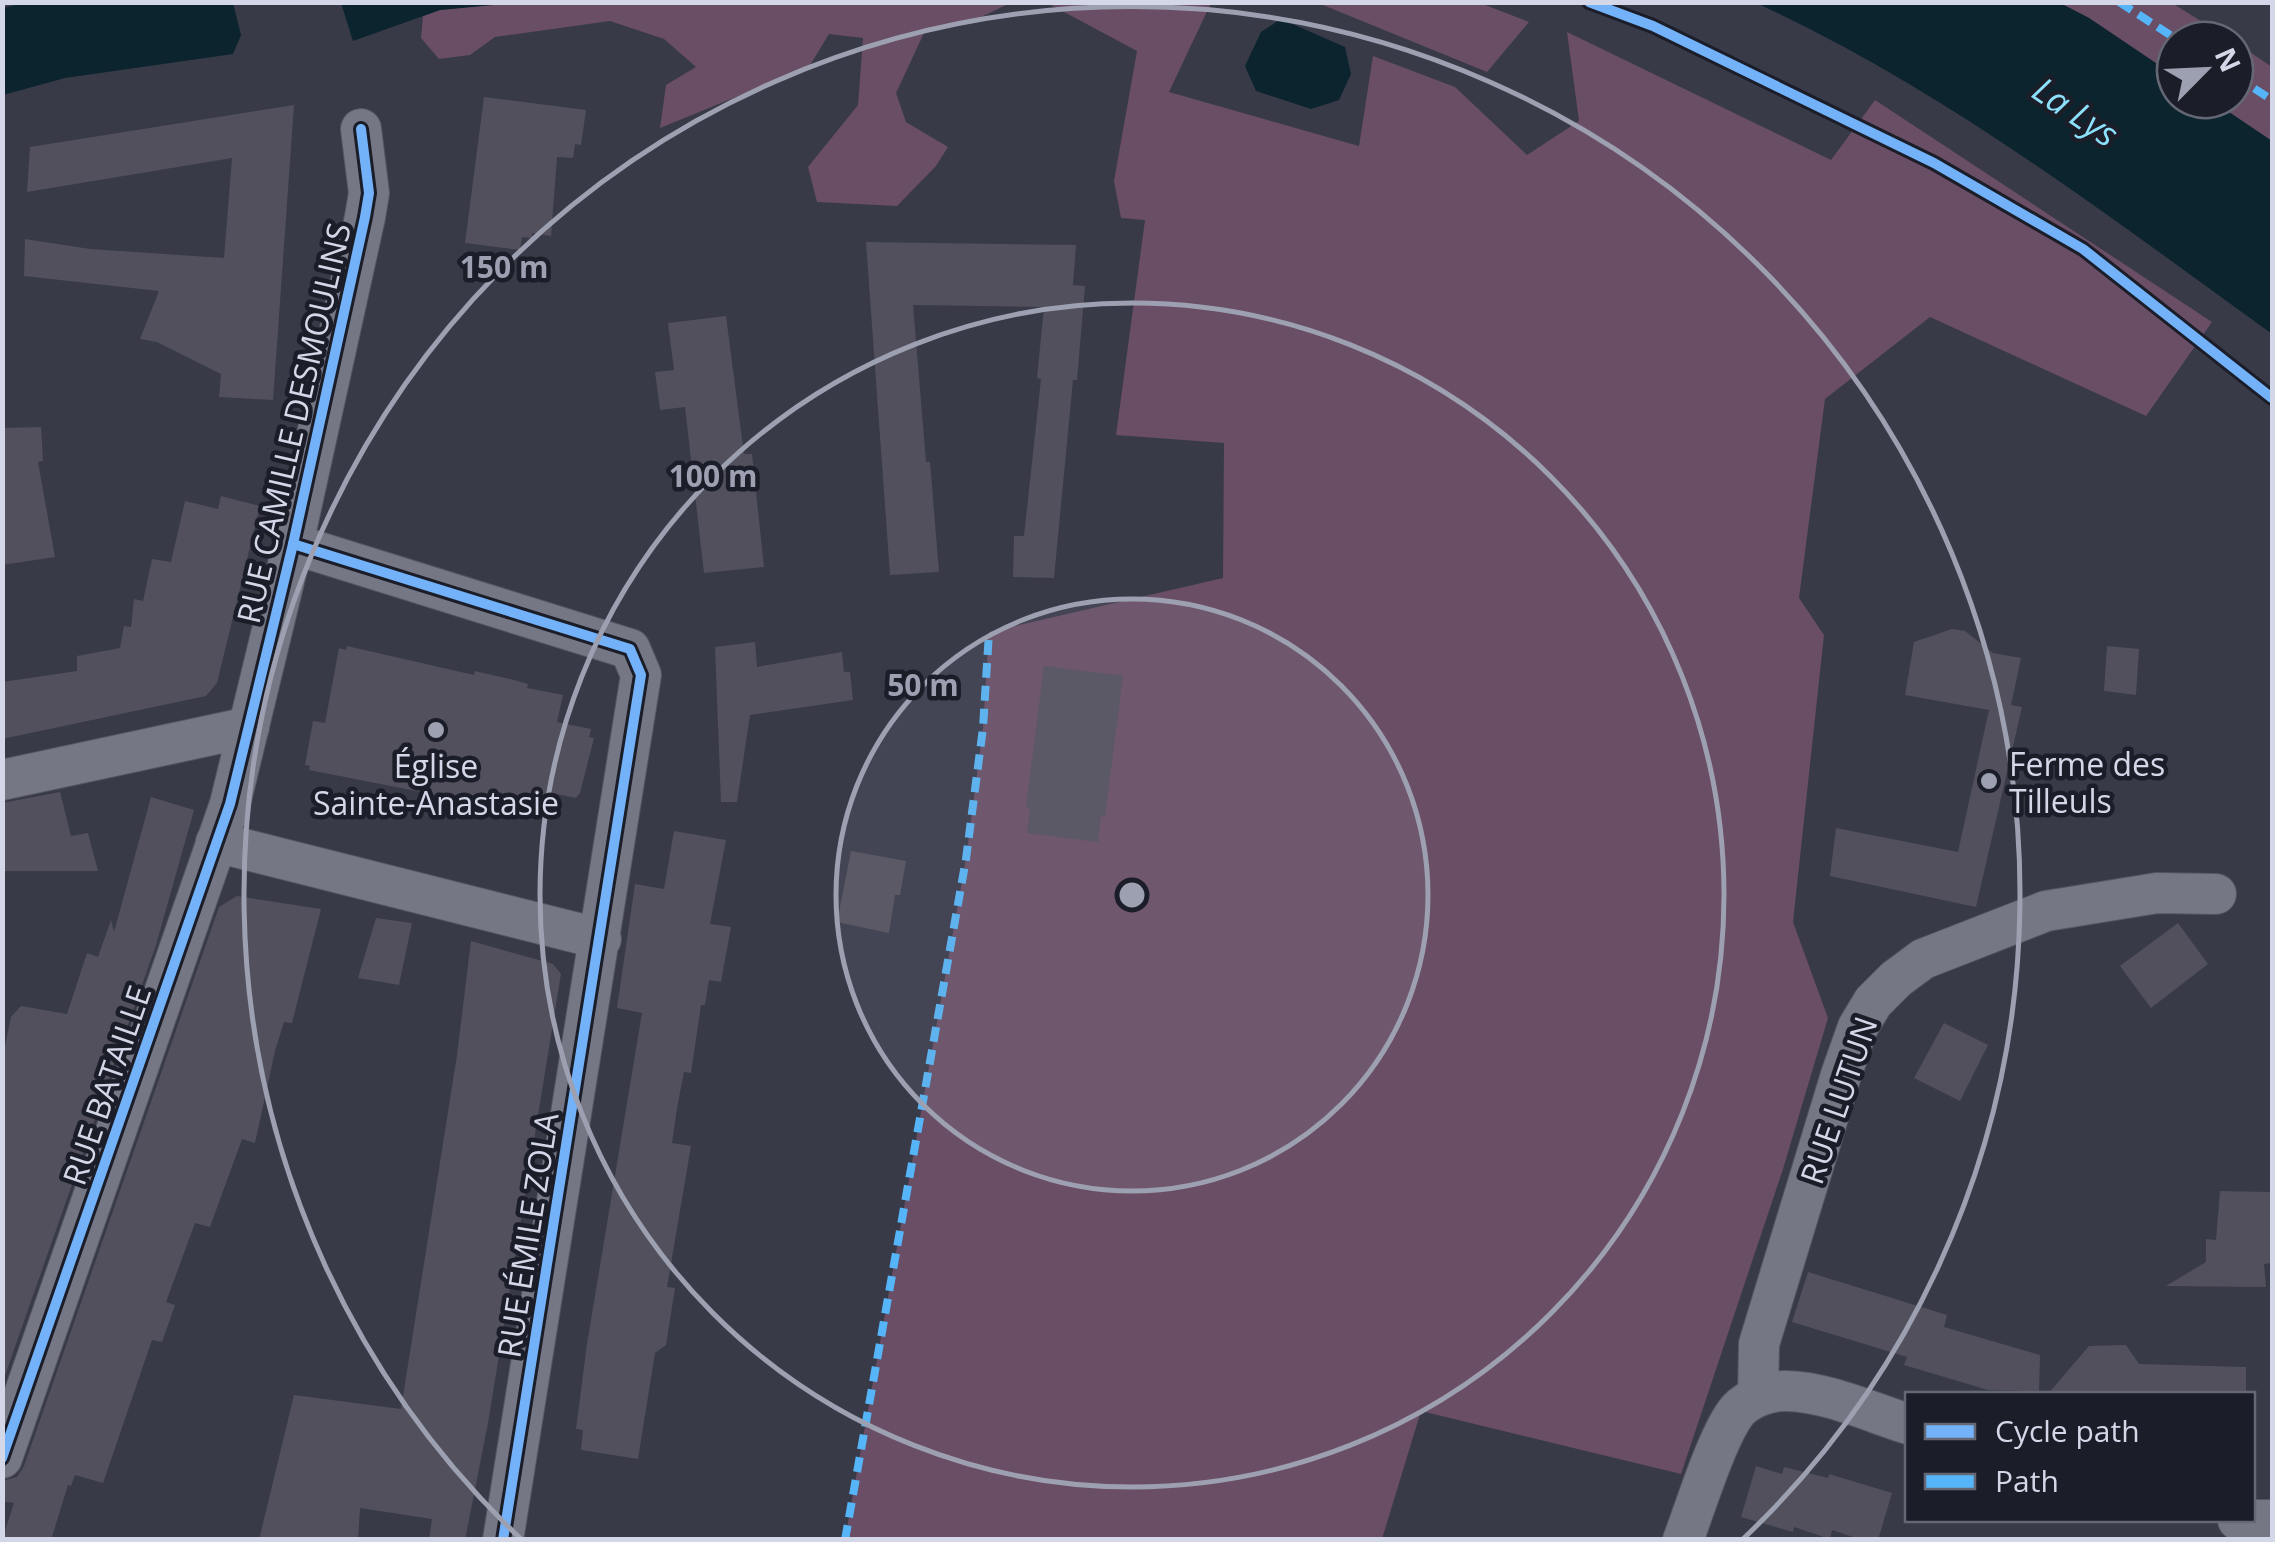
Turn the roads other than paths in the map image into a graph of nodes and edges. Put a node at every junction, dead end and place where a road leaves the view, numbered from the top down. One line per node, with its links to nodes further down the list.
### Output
1 (361, 129): 2 (street, RUE CAMILLE DESMOULINS)
2 (293, 544): 3 (street, RUE CAMILLE DESMOULINS); 7 (street, RUE ÉMILE ZOLA)
3 (249, 727): 4 (street); 5 (street, RUE BATAILLE)
4 (2, 780)
5 (216, 842): 7 (street); 10 (street, RUE BATAILLE)
6 (2216, 894): 8 (street, RUE LUTUN)
7 (601, 939): 11 (street, RUE ÉMILE ZOLA)
8 (1758, 1396): 9 (street); 12 (street)
9 (1905, 1423)
10 (2, 1458)
11 (503, 1540)
12 (1683, 1540)

